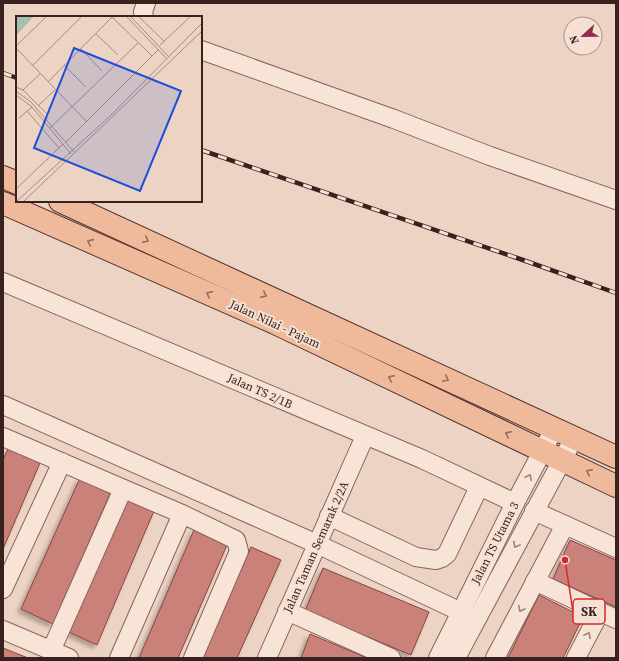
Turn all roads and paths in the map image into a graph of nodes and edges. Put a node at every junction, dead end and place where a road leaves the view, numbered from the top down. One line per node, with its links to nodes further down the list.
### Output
1 (146, 3): 2 (street)
2 (144, 16)
3 (202, 50): 6 (street)
4 (3, 177): 5 (main road)
5 (16, 183)
6 (616, 200)
7 (62, 202): 11 (main road, Jalan Nilai - Pajam, one-way to 11)
8 (3, 204): 15 (main road, Jalan Nilai - Pajam, one-way to 8)
9 (3, 282): 12 (street, Jalan TS 2/1B)
10 (3, 405): 26 (street)
11 (554, 429): 14 (main road, Jalan Nilai - Pajam); 15 (street, Jalan TS Utama 3)
12 (365, 436): 19 (street, Jalan TS 2/1B); 24 (street, Jalan Taman Semarak 2/2A)
13 (3, 437): 17 (street)
14 (574, 438): 15 (street, Jalan TS Utama 3); 16 (main road)
15 (552, 455): 18 (main road, Jalan Nilai - Pajam, one-way to 15); 21 (street, Jalan TS Utama 3, one-way to 15); 22 (street, Jalan TS Utama 3)
16 (616, 457)
17 (62, 462): 20 (street); 29 (street)
18 (616, 486)
19 (479, 487): 21 (street, Jalan TS 2/1B); 24 (street)
20 (123, 489): 23 (street); 34 (street)
21 (515, 503): 31 (street, Jalan TS Utama 3)
22 (534, 511): 25 (street); 31 (street, Jalan TS Utama 3, one-way to 31)
23 (182, 514): 35 (street); 36 (street)
24 (329, 516): 26 (street, Jalan Taman Semarak 2/2A)
25 (565, 525): 27 (street); 28 (street)
26 (317, 544): 30 (street, Jalan Taman Semarak 2/2A); 31 (street)
27 (616, 548)
28 (535, 581): 32 (street); 41 (street, one-way to 41)
29 (3, 589)
30 (287, 611): 37 (street, Jalan Taman Semarak 2/2A); 38 (street)
31 (468, 615): 39 (street, Jalan TS Utama 3); 40 (street, Jalan TS Utama 3)
32 (608, 616): 42 (street, one-way to 32)
33 (3, 630): 34 (street)
34 (63, 656)
35 (119, 658)
36 (193, 658)
37 (267, 658)
38 (391, 658)
39 (438, 658)
40 (456, 658)
41 (495, 658)
42 (576, 658)

